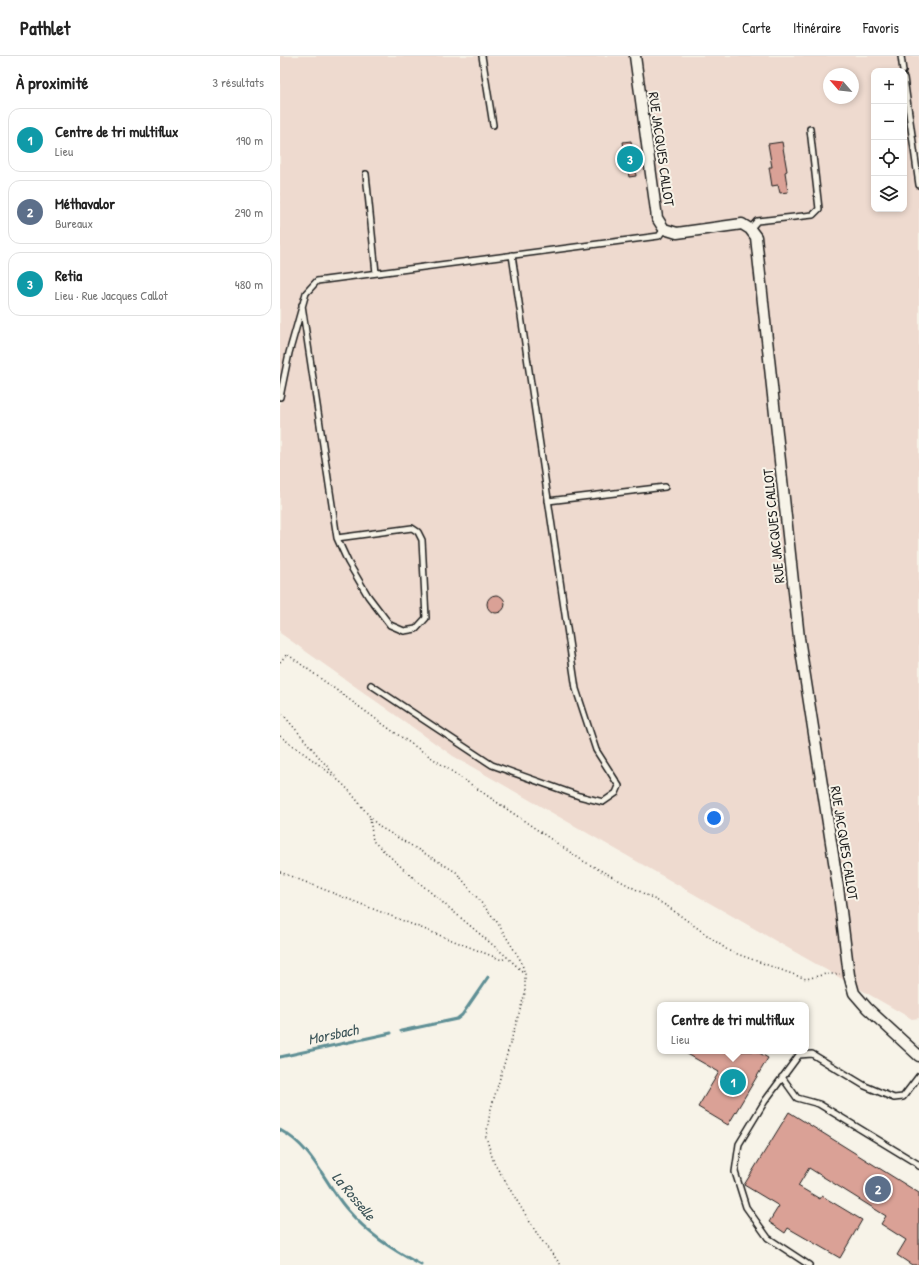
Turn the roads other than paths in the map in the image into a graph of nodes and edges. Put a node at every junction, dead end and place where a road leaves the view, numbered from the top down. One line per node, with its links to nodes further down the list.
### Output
1 (482, 56): 6 (lane)
2 (635, 56): 10 (street, RUE JACQUES CALLOT)
3 (901, 56): 4 (lane)
4 (903, 68)
5 (907, 99): 9 (lane)
6 (493, 125)
7 (810, 129): 11 (lane)
8 (366, 174): 13 (lane)
9 (919, 185)
10 (664, 229): 11 (street); 12 (lane)
11 (750, 229): 20 (street, RUE JACQUES CALLOT)
12 (512, 255): 13 (lane); 17 (lane)
13 (376, 273): 14 (lane)
14 (302, 306): 15 (lane); 18 (lane)
15 (280, 397)
16 (665, 488): 17 (lane)
17 (548, 501): 19 (lane)
18 (337, 538): 18 (lane)
19 (371, 685)
20 (919, 1056)
21 (919, 1076): 22 (lane)
22 (782, 1077): 23 (lane); 24 (lane)
23 (919, 1166)
24 (809, 1265)

